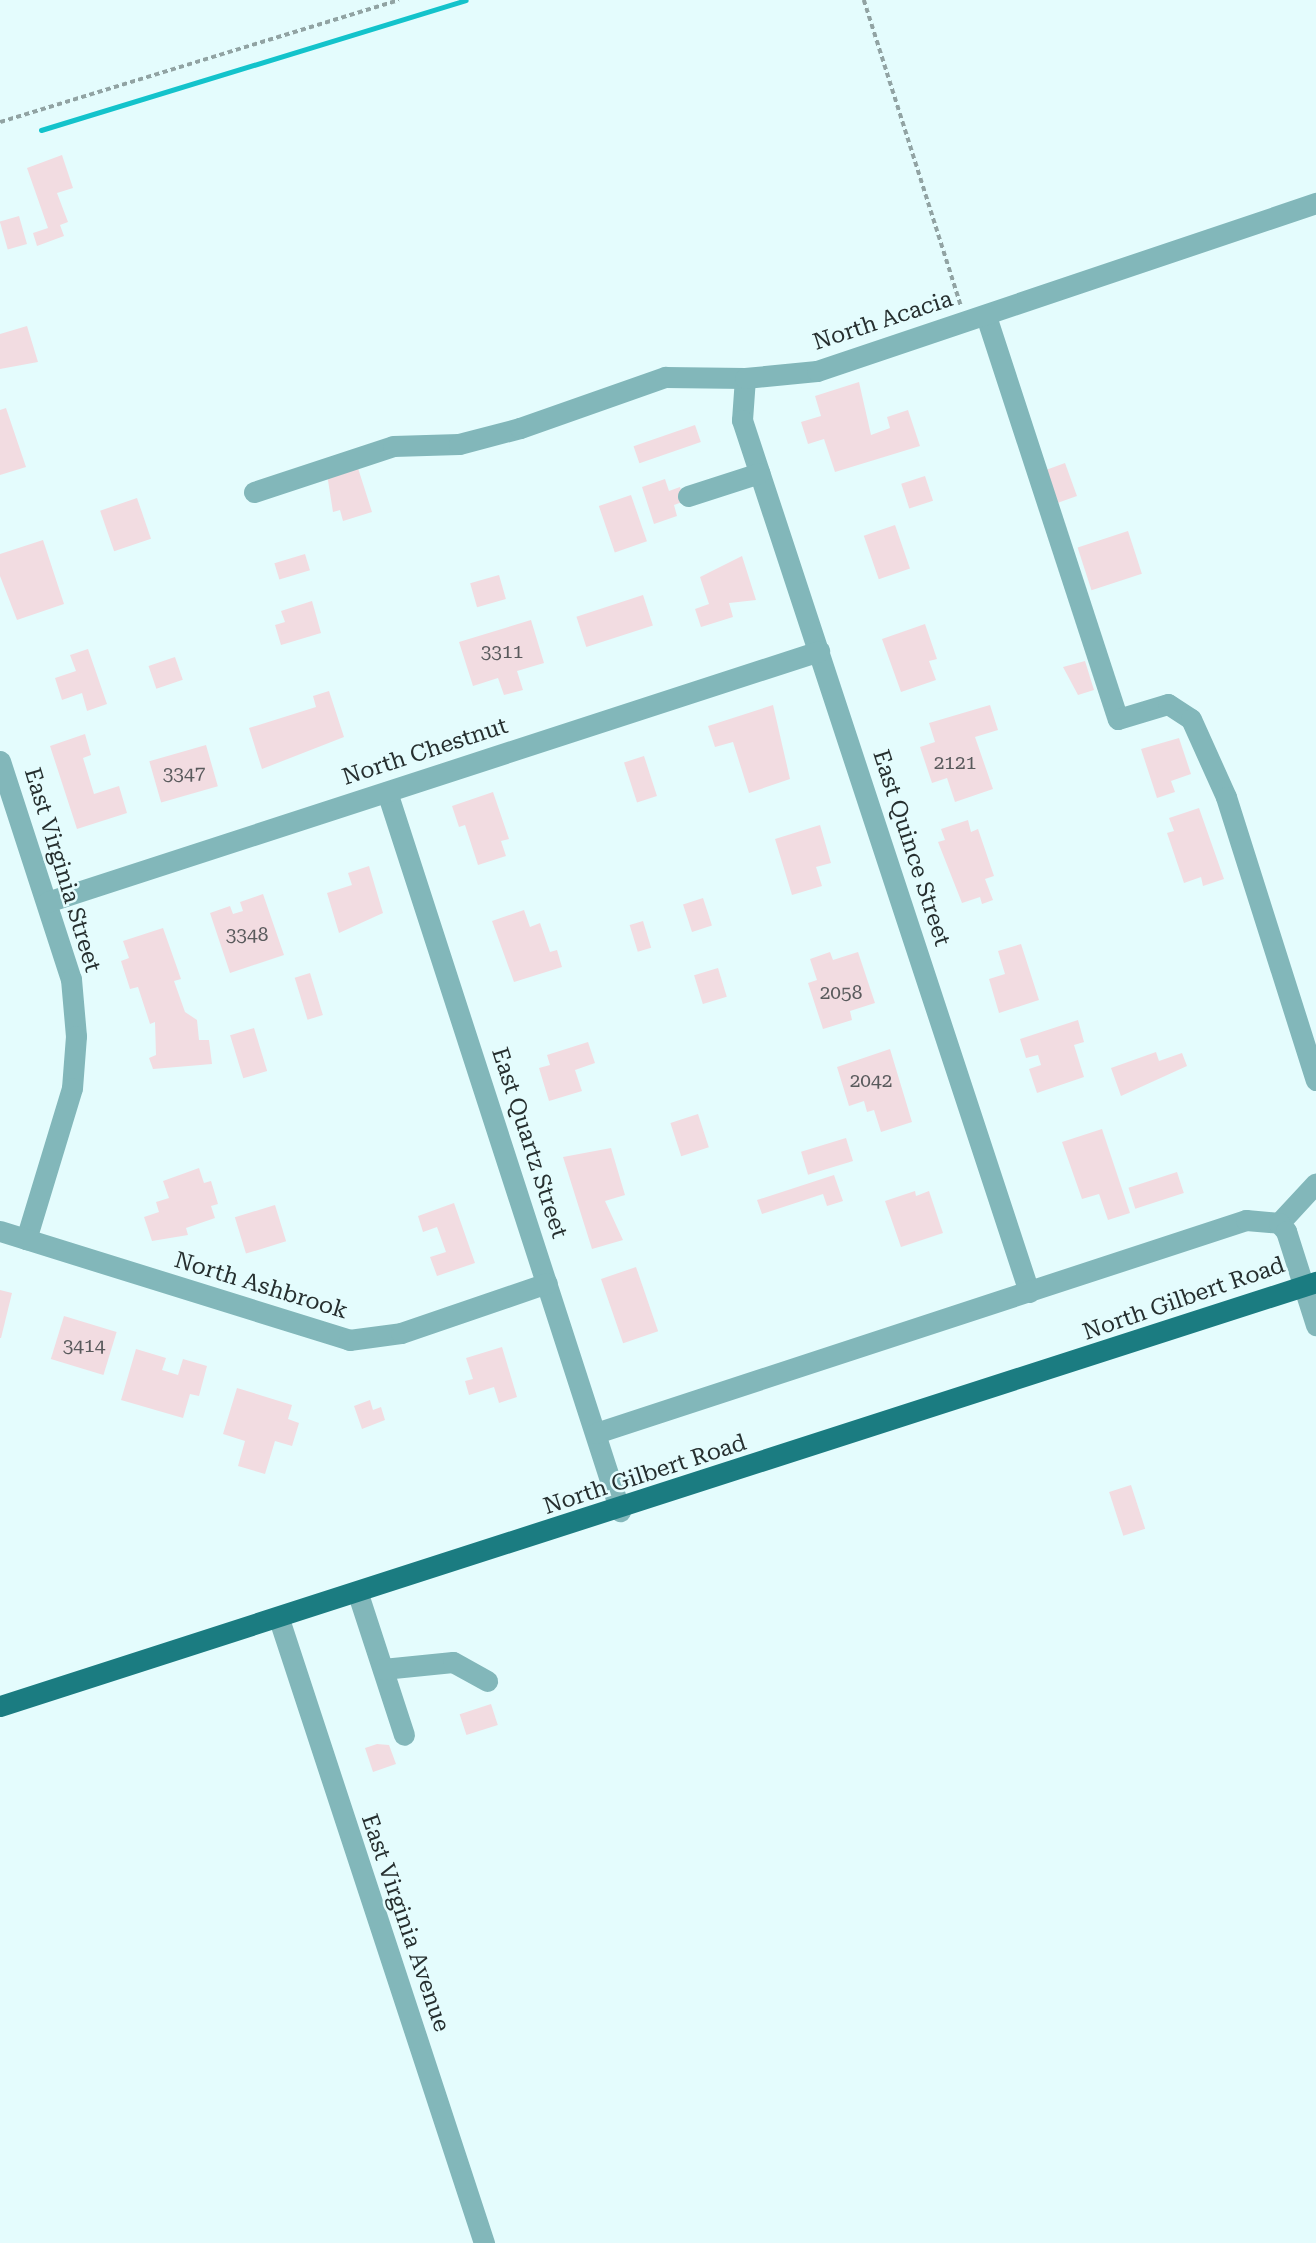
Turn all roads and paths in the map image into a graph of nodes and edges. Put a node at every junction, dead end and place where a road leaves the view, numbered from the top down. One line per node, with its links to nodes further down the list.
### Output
1 (399, 0): 3 (path)
2 (864, 0): 5 (path)
3 (0, 122)
4 (1316, 203): 5 (street, North Acacia)
5 (976, 319): 6 (street, North Acacia); 14 (street)
6 (746, 378): 7 (street, East Quince Street); 8 (street, North Acacia)
7 (759, 473): 9 (street); 10 (street, East Quince Street)
8 (254, 492)
9 (688, 496)
10 (819, 651): 12 (street, North Chestnut); 21 (street, East Quince Street)
11 (0, 761): 13 (street, East Virginia Street)
12 (387, 792): 13 (street, North Chestnut); 19 (street, East Quartz Street)
13 (47, 902): 18 (street, East Virginia Street)
14 (1316, 1080)
15 (1316, 1183): 16 (street)
16 (1279, 1223): 20 (street, North Gilbert Road); 21 (street, North Gilbert Road)
17 (0, 1231): 18 (street, North Ashbrook)
18 (26, 1240): 19 (street, North Ashbrook)
19 (547, 1283): 23 (street, East Quartz Street)
20 (1310, 1284): 22 (street); 24 (main road, North Gilbert Road)
21 (1029, 1292): 23 (street, North Gilbert Road)
22 (1316, 1325)
23 (596, 1433): 24 (street, East Quartz Street)
24 (620, 1511): 25 (main road, North Gilbert Road)
25 (358, 1594): 26 (main road, North Gilbert Road); 27 (street)
26 (279, 1619): 29 (main road, North Gilbert Road); 31 (street, East Virginia Avenue)
27 (383, 1669): 28 (street); 30 (street)
28 (487, 1681)
29 (0, 1706)
30 (404, 1735)
31 (484, 2243)

